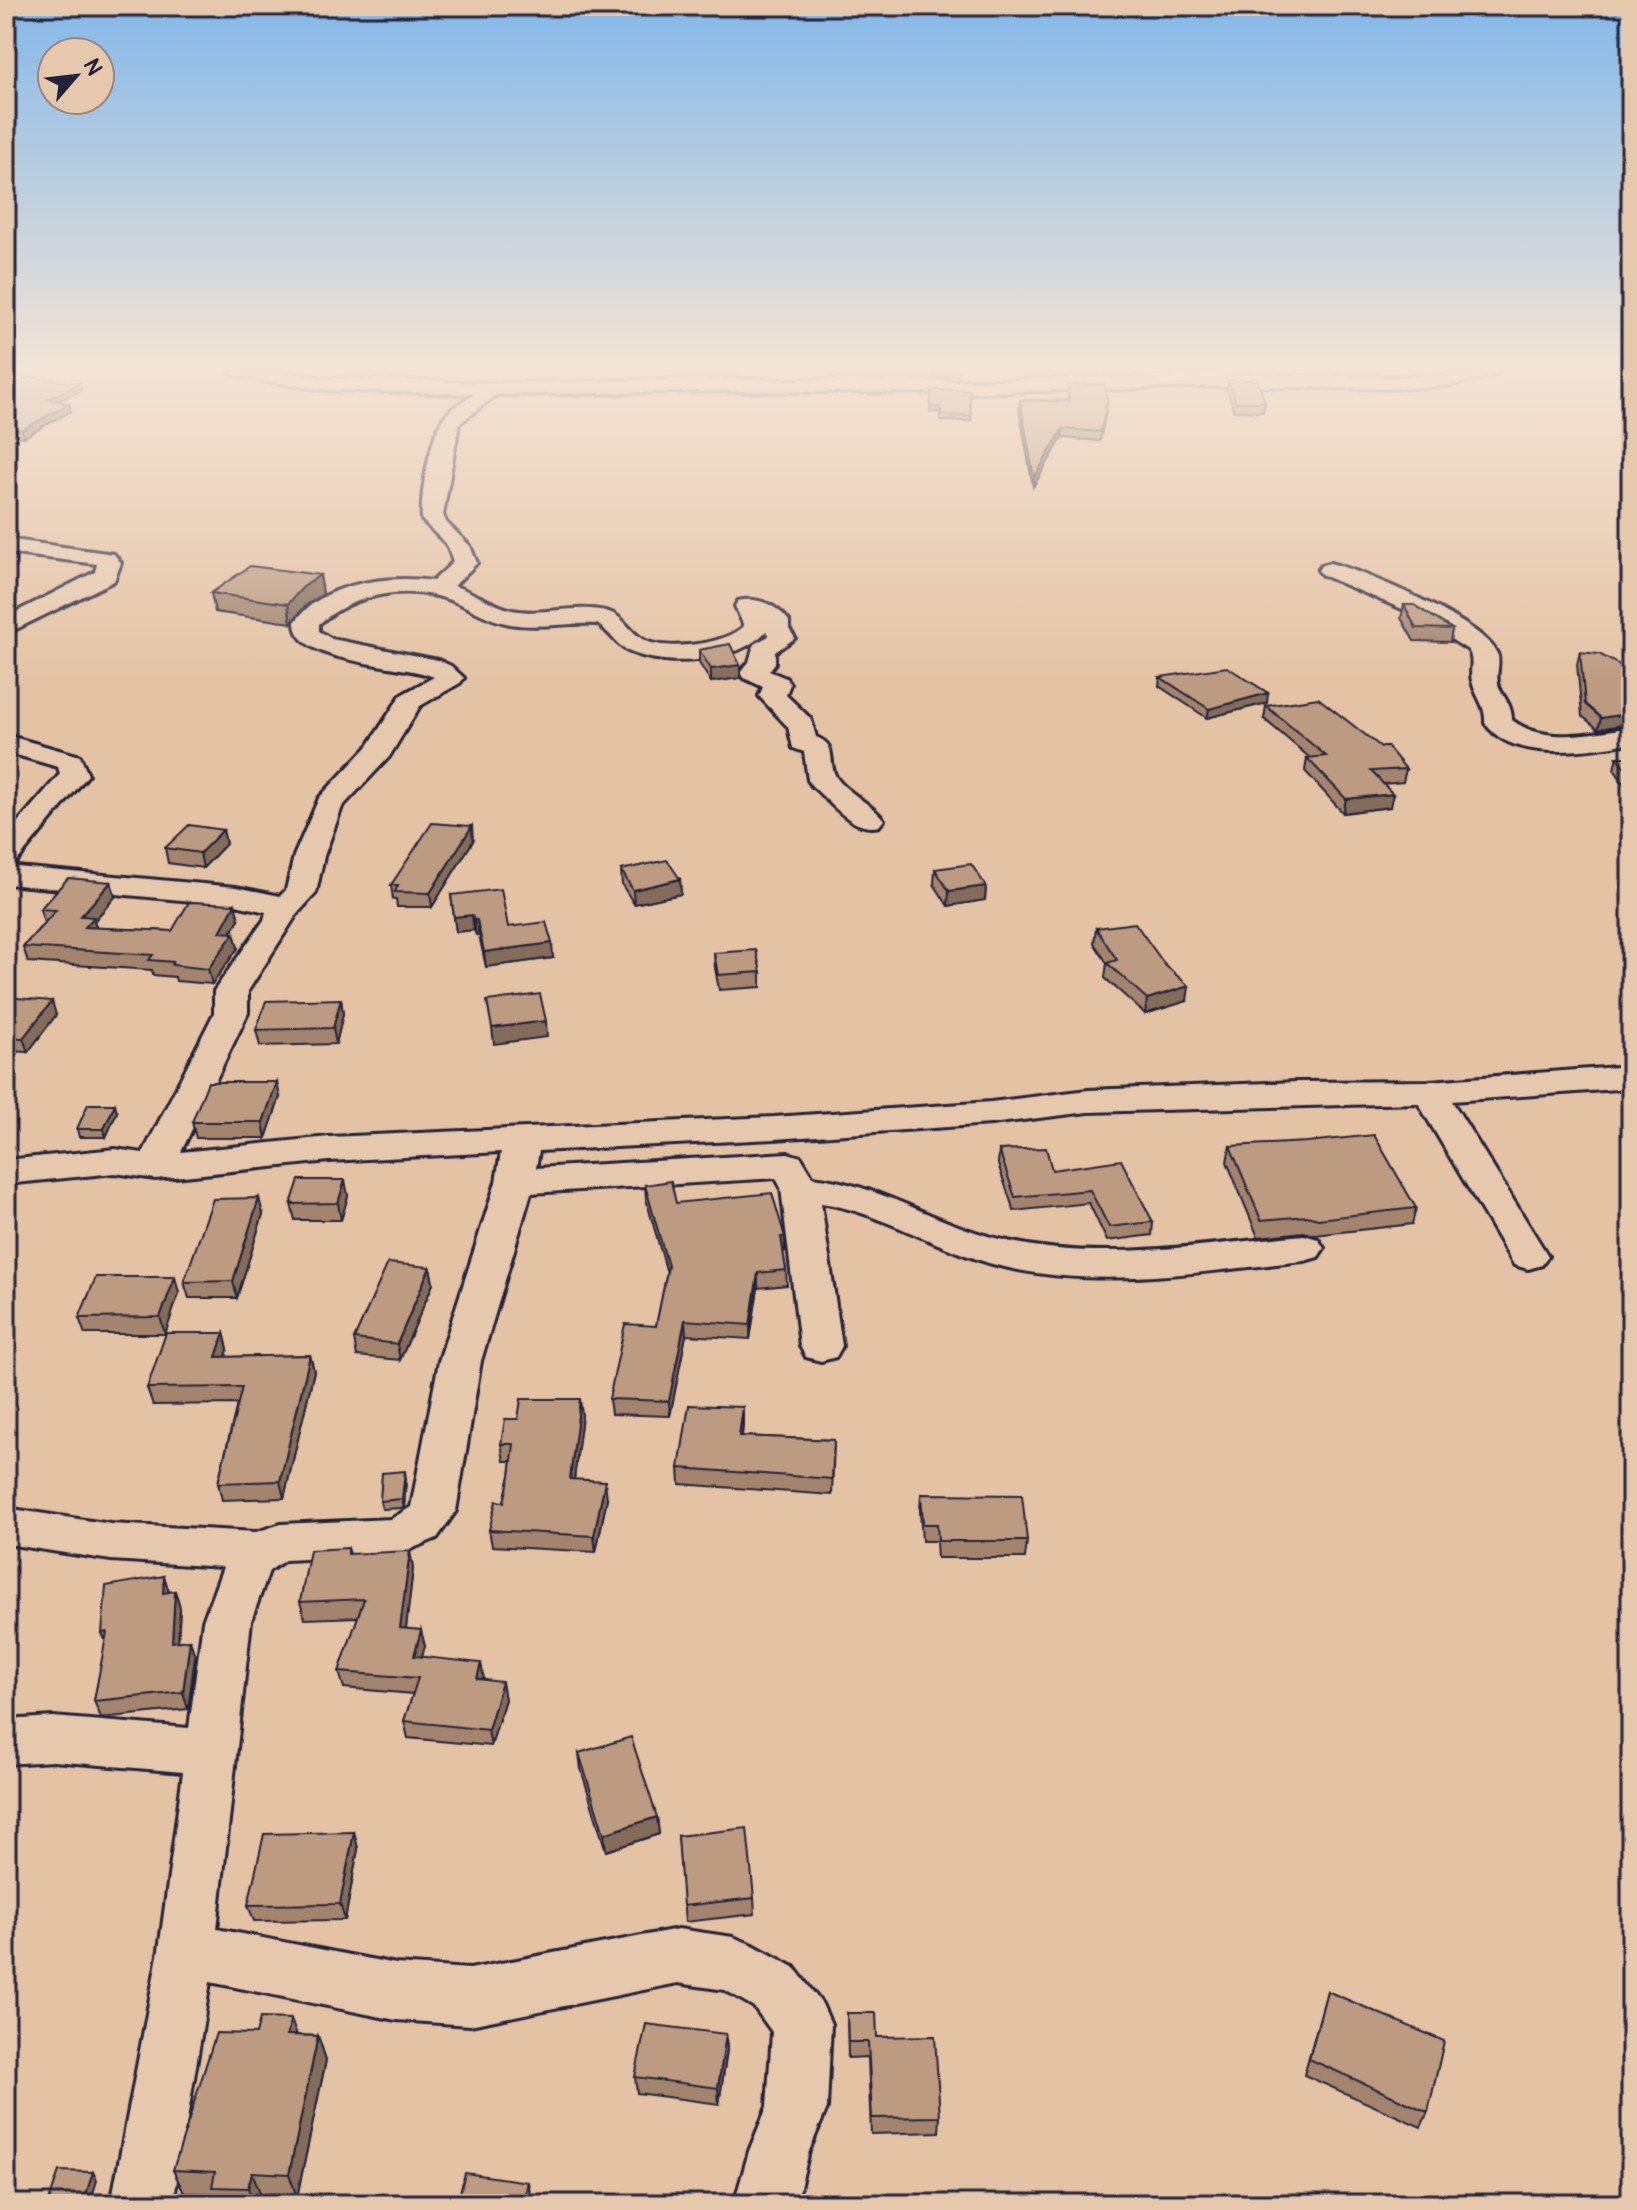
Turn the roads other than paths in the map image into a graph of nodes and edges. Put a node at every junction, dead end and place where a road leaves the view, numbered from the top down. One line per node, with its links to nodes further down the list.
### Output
1 (440, 474): 4 (street)
2 (6, 546): 5 (street)
3 (1330, 570): 6 (street)
4 (436, 591): 8 (street); 11 (street)
5 (6, 627)
6 (1631, 735)
7 (6, 743): 9 (street)
8 (869, 820)
9 (6, 855)
10 (6, 875): 11 (street)
11 (282, 911): 16 (street)
12 (1631, 1077): 13 (street)
13 (1429, 1092): 14 (street); 20 (street)
14 (774, 1128): 15 (street); 18 (street)
15 (519, 1161): 16 (street); 18 (street); 23 (street)
16 (155, 1167): 17 (street)
17 (6, 1172)
18 (794, 1176): 19 (street); 21 (street)
19 (1304, 1248)
20 (1528, 1256)
21 (821, 1346)
22 (6, 1526): 23 (street)
23 (259, 1551): 25 (street)
24 (6, 1742): 25 (street)
25 (211, 1752): 26 (street)
26 (187, 1950): 27 (street); 28 (street)
27 (142, 2204)
28 (765, 2204)

